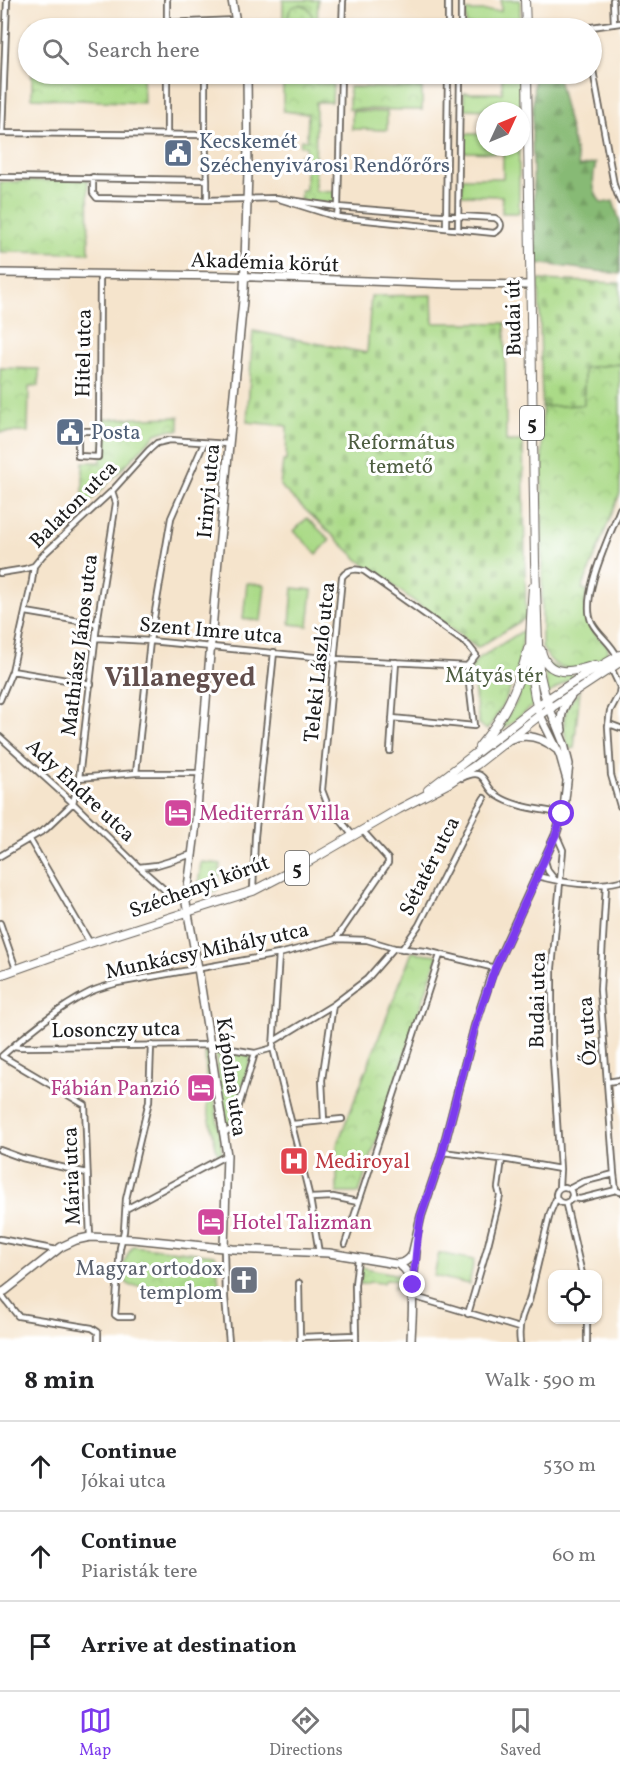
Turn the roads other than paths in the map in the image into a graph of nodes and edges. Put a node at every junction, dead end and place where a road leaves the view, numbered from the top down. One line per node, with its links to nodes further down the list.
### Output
1 (7, 0): 25 (street)
2 (168, 0): 9 (street)
3 (232, 0): 10 (street)
4 (343, 0): 11 (street)
5 (448, 0): 12 (street)
6 (461, 0): 13 (street)
7 (525, 0): 14 (main road)
8 (613, 0): 15 (street)
9 (168, 18)
10 (235, 18)
11 (342, 18)
12 (448, 18)
13 (461, 18)
14 (526, 18)
15 (617, 24): 16 (street)
16 (602, 26)
17 (167, 84): 26 (street)
18 (206, 84): 27 (street)
19 (247, 84): 32 (street, Irinyi utca)
20 (340, 84): 35 (street)
21 (448, 84): 36 (street)
22 (460, 84): 37 (street)
23 (527, 84): 44 (main road, Budai út / 5)
24 (595, 84): 34 (street)
25 (1, 133): 26 (street)
26 (166, 135): 27 (street)
27 (205, 135): 30 (street)
28 (0, 177): 29 (street)
29 (93, 177): 30 (street); 33 (street)
30 (207, 180): 33 (street)
31 (276, 198): 32 (street); 35 (street); 38 (street)
32 (246, 199): 33 (street); 43 (street, Irinyi utca)
33 (207, 200)
34 (620, 201)
35 (338, 207): 36 (street); 38 (street)
36 (446, 214): 37 (street); 39 (street)
37 (459, 215): 40 (street); 40 (street)
38 (337, 217): 39 (street)
39 (446, 228): 40 (street)
40 (458, 229)
41 (0, 273): 42 (street, Akadémia körút)
42 (100, 276): 43 (street, Akadémia körút); 45 (street, Hitel utca)
43 (244, 277): 44 (street, Akadémia körút); 47 (street, Irinyi utca)
44 (530, 285): 50 (main road, Budai út / 5)
45 (99, 431): 45 (street, Hitel utca)
46 (204, 443): 47 (street, Balaton utca); 48 (street, Balaton utca); 56 (street)
47 (228, 444): 59 (street, Irinyi utca)
48 (112, 491): 51 (street, Balaton utca); 54 (street, Mathiász János utca)
49 (620, 509): 61 (street)
50 (535, 562): 57 (main road, Budai út / 5); 58 (main road, Budai út / 5)
51 (34, 566): 52 (street); 53 (street, Balaton utca)
52 (0, 573)
53 (26, 612): 54 (street); 66 (street, Balaton utca)
54 (97, 624): 55 (street, Mathiász János utca)
55 (97, 638): 56 (street, Szent Imre utca); 67 (street, Mathiász János utca)
56 (150, 641): 59 (street, Szent Imre utca); 82 (street)
57 (530, 642): 71 (main road, 5); 80 (main road, 5)
58 (539, 644): 64 (main road); 70 (main road, 5)
59 (210, 646): 60 (street, Szent Imre utca); 81 (street, Irinyi utca)
60 (274, 652): 62 (street, Szent Imre utca); 104 (street)
61 (619, 658): 64 (main road)
62 (335, 659): 63 (street, Szent Imre utca); 65 (street, Teleki László utca); 93 (street, Teleki László utca)
63 (396, 662): 65 (street, Szent Imre utca); 72 (street)
64 (609, 665): 68 (main road); 70 (main road); 73 (street)
65 (467, 666): 72 (street, Teleki László utca)
66 (12, 671): 67 (street); 69 (street, Balaton utca)
67 (91, 684): 83 (street, Mathiász János utca)
68 (579, 688): 70 (main road); 77 (street)
69 (0, 700)
70 (548, 705): 71 (main road, 5); 77 (street)
71 (539, 710): 76 (main road, Széchenyi körút / 5); 79 (street); 80 (main road, Széchenyi körút / 5)
72 (392, 718): 78 (street)
73 (608, 726): 74 (street); 88 (street)
74 (620, 728)
75 (0, 737): 87 (street, Ady Endre utca)
76 (506, 741): 79 (street); 84 (main road, Széchenyi körút / 5)
77 (564, 744): 85 (street)
78 (390, 751)
79 (558, 751): 85 (street)
80 (473, 756): 89 (main road, Széchenyi körút / 5)
81 (200, 772): 82 (street); 95 (street, Irinyi utca)
82 (136, 773): 83 (street)
83 (79, 778): 87 (street, Mathiász János utca)
84 (449, 783): 89 (main road, Széchenyi körút / 5); 90 (street)
85 (567, 783): 90 (street)
86 (484, 798): 110 (street, Sétatér utca)
87 (73, 803): 94 (street); 98 (street, Ady Endre utca)
88 (620, 806)
89 (399, 809): 91 (main road, Széchenyi körút / 5)
90 (562, 814): 92 (street)
91 (362, 830): 93 (main road, Széchenyi körút / 5); 107 (street)
92 (556, 834): 97 (street); 101 (street, Budai utca)
93 (353, 836): 104 (main road, Széchenyi körút / 5)
94 (30, 840): 96 (street); 108 (street)
95 (193, 854): 98 (street); 105 (street, Irinyi utca)
96 (0, 856)
97 (546, 857): 99 (street); 101 (street)
98 (139, 867): 103 (street, Ady Endre utca)
99 (537, 876): 101 (street); 114 (street)
100 (620, 881): 102 (street)
101 (559, 882): 102 (street); 135 (street, Budai utca)
102 (606, 885): 126 (street, Őz utca)
103 (166, 891)
104 (253, 891): 105 (main road, Széchenyi körút / 5)
105 (188, 911): 108 (main road, Széchenyi körút / 5); 113 (street, Kápolna utca)
106 (0, 923): 115 (street)
107 (336, 939): 109 (street, Munkácsy Mihály utca); 111 (street, Munkácsy Mihály utca)
108 (90, 943): 115 (main road, Széchenyi körút / 5)
109 (394, 948): 110 (street, Munkácsy Mihály utca); 117 (street)
110 (402, 949): 112 (street, Munkácsy Mihály utca)
111 (279, 954): 113 (street, Munkácsy Mihály utca); 118 (street)
112 (440, 954): 114 (street, Munkácsy Mihály utca); 144 (street)
113 (198, 968): 120 (street, Kápolna utca); 121 (street, Munkácsy Mihály utca)
114 (495, 968): 132 (street)
115 (16, 969): 116 (main road, Széchenyi körút / 5)
116 (0, 975)
117 (333, 1005): 118 (street); 128 (street)
118 (274, 1041): 122 (street)
119 (151, 1045): 120 (street, Losonczy utca); 121 (street, Losonczy utca); 145 (street)
120 (210, 1045): 123 (street, Losonczy utca); 130 (street, Kápolna utca)
121 (14, 1046): 124 (street, Munkácsy Mihály utca)
122 (273, 1048): 123 (street); 129 (street)
123 (255, 1053): 130 (street)
124 (1, 1056): 136 (street, Mária utca)
125 (620, 1080): 126 (street)
126 (607, 1082): 137 (street, Őz utca)
127 (342, 1119): 128 (street)
128 (324, 1121): 129 (street)
129 (293, 1124): 141 (street)
130 (223, 1134): 133 (street, Kápolna utca)
131 (0, 1150): 136 (street)
132 (442, 1152): 134 (street); 146 (street)
133 (227, 1155): 145 (street); 151 (street, Kápolna utca)
134 (502, 1159): 135 (street); 161 (street)
135 (560, 1169): 138 (street, Budai utca); 139 (street, Budai utca)
136 (87, 1173): 147 (street, Mária utca)
137 (614, 1174): 139 (street); 140 (street, Őz utca)
138 (559, 1188): 139 (street); 142 (street)
139 (567, 1188): 143 (street)
140 (618, 1191): 143 (street)
141 (310, 1198): 144 (street); 153 (street)
142 (556, 1198): 143 (street); 164 (street)
143 (569, 1200): 156 (street)
144 (358, 1202): 150 (street)
145 (126, 1209): 148 (street)
146 (418, 1234): 155 (street); 158 (street)
147 (90, 1237): 148 (street); 152 (street)
148 (122, 1238): 151 (street); 162 (street)
149 (0, 1239): 152 (street)
150 (345, 1244)
151 (224, 1248): 153 (street); 168 (street)
152 (57, 1250): 159 (street)
153 (319, 1253): 154 (street)
154 (358, 1258): 155 (street); 165 (street)
155 (396, 1264): 158 (street)
156 (581, 1270)
157 (299, 1283): 166 (street)
158 (413, 1285): 160 (street)
159 (0, 1293): 167 (street)
160 (412, 1296): 161 (street); 170 (street)
161 (468, 1314): 164 (street)
162 (131, 1317)
163 (587, 1324): 172 (street)
164 (519, 1328): 171 (street)
165 (356, 1335): 166 (street); 169 (street)
166 (300, 1339)
167 (98, 1342)
168 (229, 1342)
169 (356, 1342)
170 (411, 1342)
171 (520, 1342)
172 (587, 1342)

